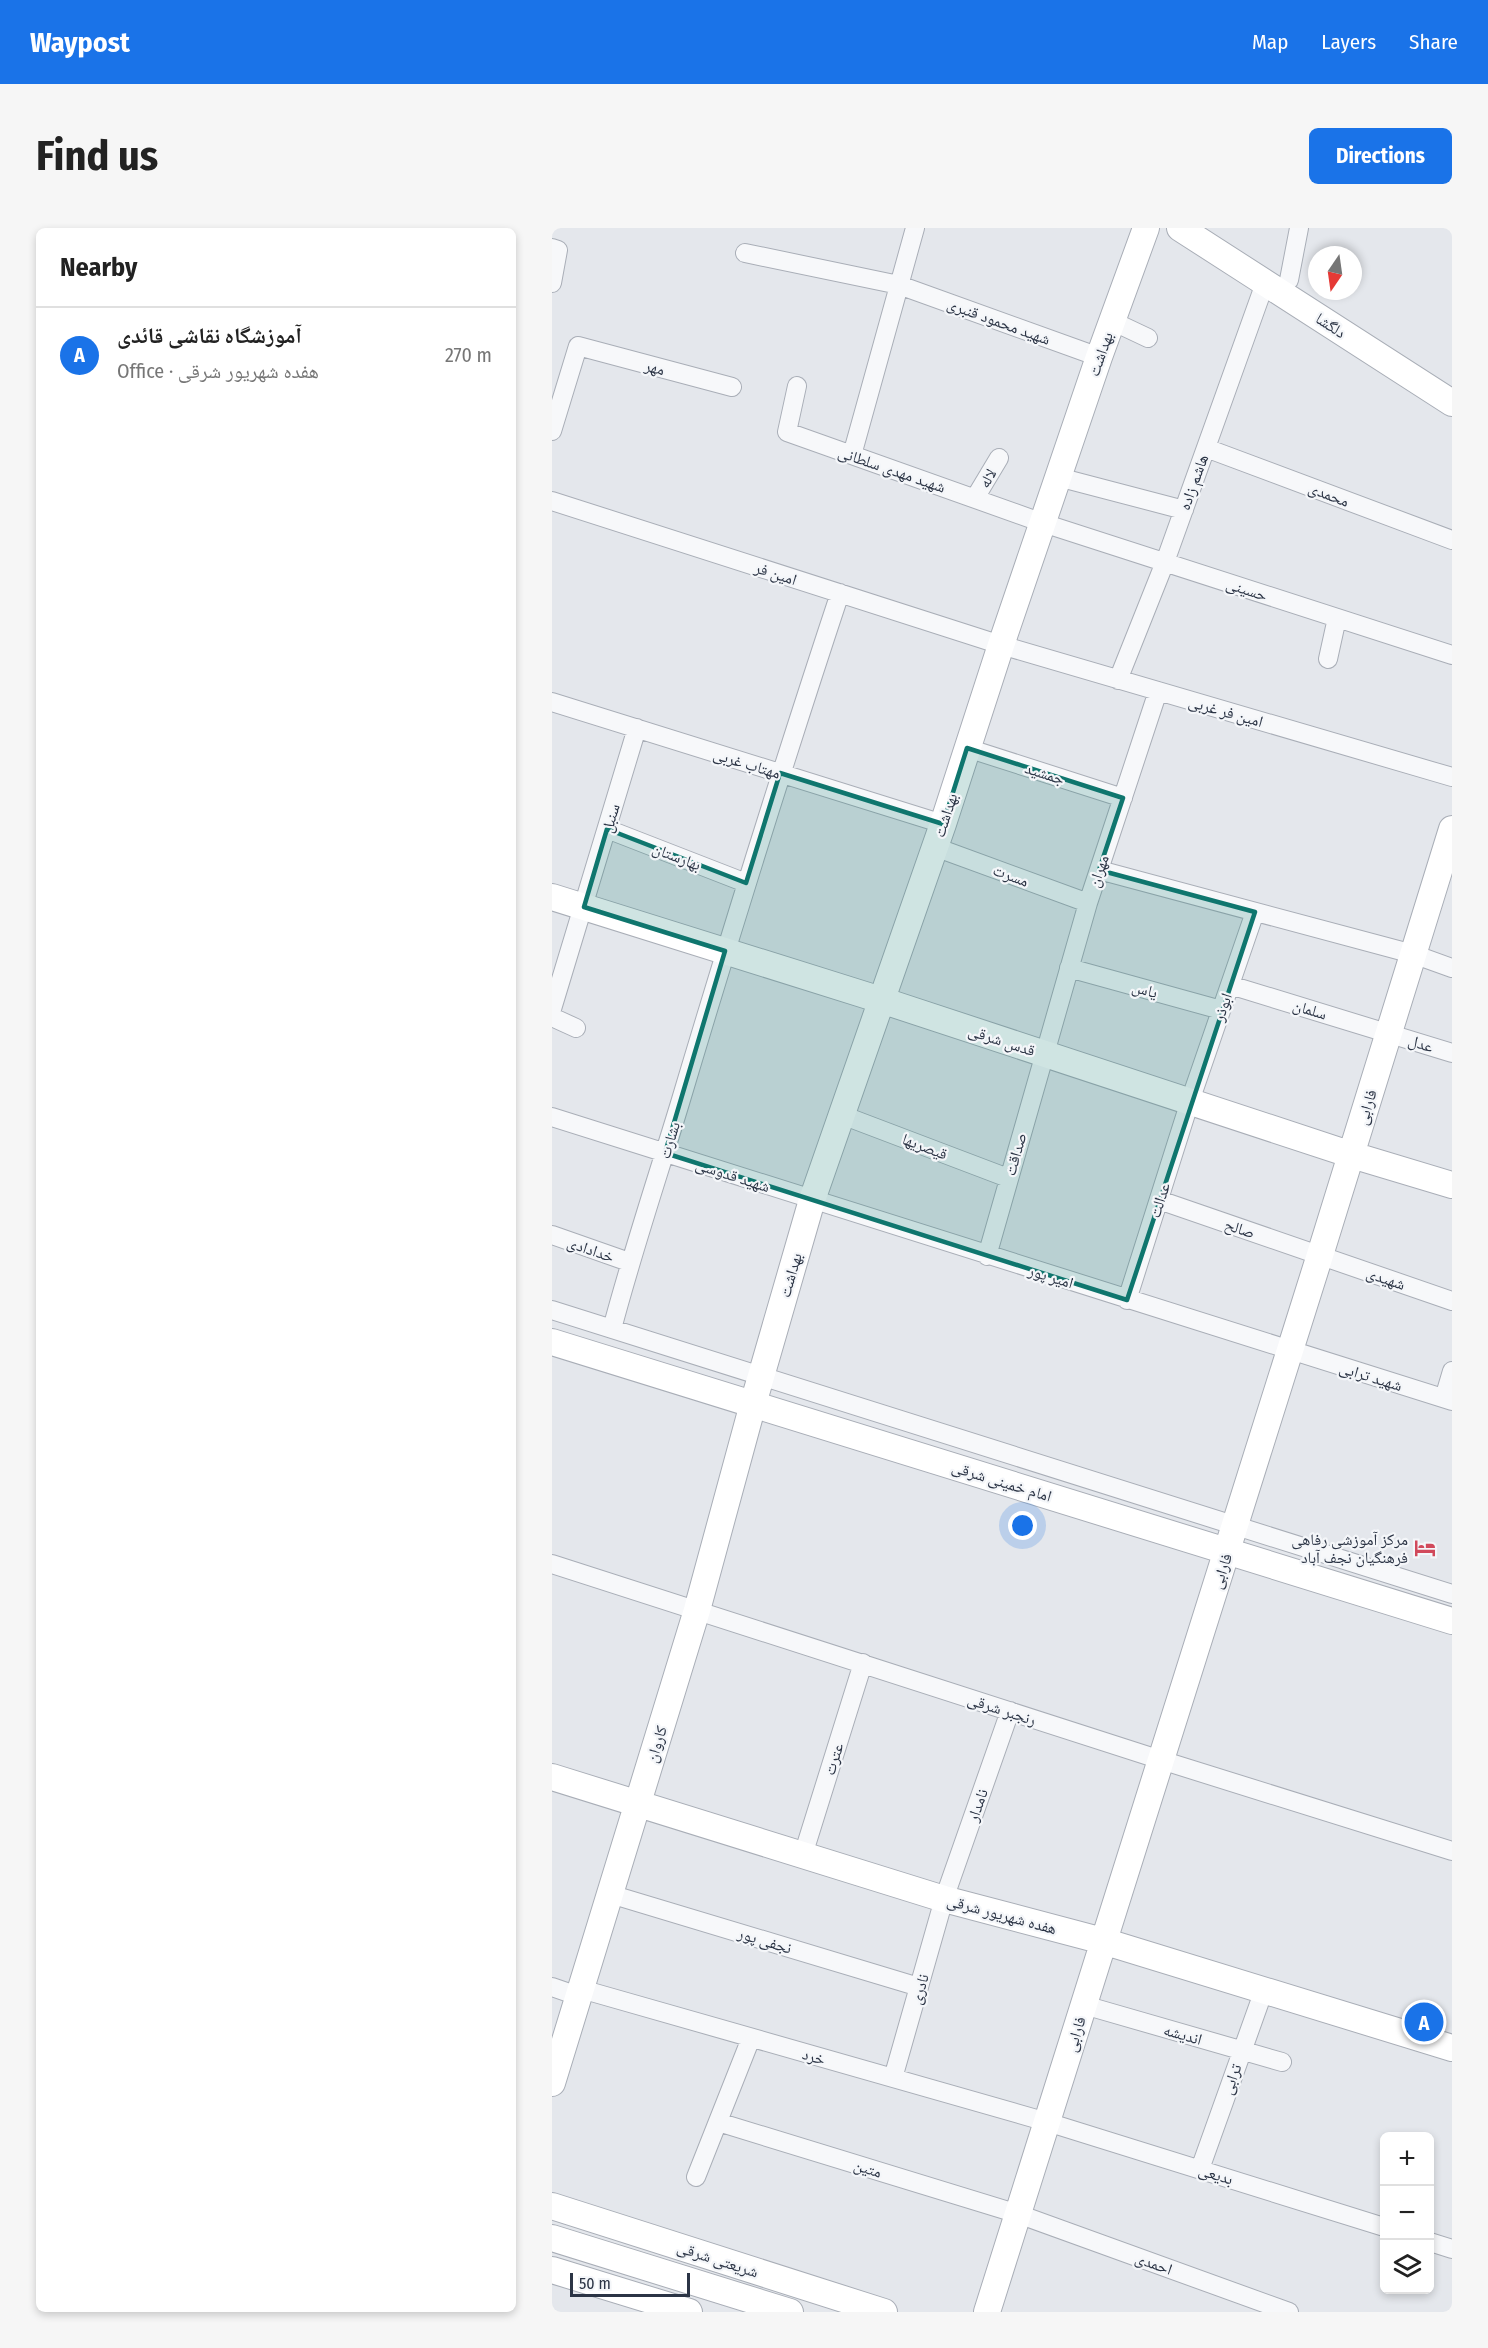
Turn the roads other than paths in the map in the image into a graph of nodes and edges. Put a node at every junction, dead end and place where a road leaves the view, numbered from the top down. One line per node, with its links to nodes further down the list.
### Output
1 (915, 228): 10 (street)
2 (1146, 228): 11 (street, بهداشت)
3 (1180, 228): 8 (street, دلگشا)
4 (1212, 228): 8 (street, دلگشا)
5 (1299, 228): 8 (street, هاشم زاده)
6 (552, 248): 9 (street)
7 (745, 253): 10 (street, شهید محمود قنبری)
8 (1277, 281): 15 (street, دلگشا); 17 (street, دلگشا); 19 (street, هاشم زاده)
9 (552, 283)
10 (899, 285): 13 (street, شهید محمود قنبری); 20 (street)
11 (1112, 321): 12 (street); 13 (street, بهداشت)
12 (1148, 338)
13 (1099, 357): 22 (street, بهداشت)
14 (797, 386): 20 (street, شهید مهدی سلطانی)
15 (1452, 386)
16 (732, 387): 18 (street, مهر)
17 (1452, 403)
18 (552, 431)
19 (1206, 448): 25 (street, هاشم زاده); 27 (street, محمدی)
20 (852, 455): 23 (street, شهید مهدی سلطانی)
21 (999, 459): 23 (street, لاله)
22 (1058, 477): 25 (street); 26 (street, بهداشت)
23 (975, 498): 26 (street, شهید مهدی سلطانی)
24 (552, 501): 29 (street, امین فر)
25 (1184, 510): 28 (street, هاشم زاده)
26 (1043, 523): 28 (street, حسینی); 31 (street, بهداشت)
27 (1452, 540)
28 (1165, 562): 30 (street, حسینی); 34 (street, هاشم زاده)
29 (840, 593): 31 (street, امین فر); 39 (street)
30 (1337, 618): 32 (street, حسینی); 33 (street)
31 (1000, 645): 34 (street, امین فر غربی); 38 (street, بهداشت)
32 (1452, 655)
33 (1328, 659)
34 (1118, 680): 35 (street, امین فر غربی)
35 (1158, 691): 40 (street, امین فر غربی); 41 (street, مهران)
36 (552, 702): 37 (street, مهتاب غربی)
37 (637, 728): 39 (street, مهتاب غربی); 43 (street, سنبل)
38 (967, 748): 41 (street, جمشید); 44 (street, بهداشت)
39 (780, 773): 44 (street, مهتاب غربی); 46 (street)
40 (1452, 777)
41 (1123, 798): 45 (street, مهران)
42 (1452, 829): 52 (street, فارابی)
43 (607, 830): 46 (street, بهارستان); 49 (street, سنبل)
44 (939, 836): 48 (street, مسرت); 56 (street, بهداشت)
45 (1099, 870): 48 (street, مهران); 50 (street)
46 (746, 883): 51 (street)
47 (552, 897): 49 (street, قدس شرقی)
48 (1088, 903): 53 (street, مهران)
49 (584, 907): 51 (street, قدس شرقی); 57 (street, سنبل)
50 (1255, 912): 52 (street); 55 (street, ابوذر)
51 (725, 951): 56 (street, قدس شرقی); 66 (street, بشارت)
52 (1413, 954): 54 (street); 60 (street, فارابی)
53 (1069, 968): 58 (street, یاس); 62 (street, مهران)
54 (1452, 968)
55 (1230, 985): 58 (street, ابوذر); 60 (street, سلمان)
56 (881, 1000): 62 (street, قدس شرقی); 64 (street, بهداشت)
57 (553, 1007): 59 (street)
58 (1221, 1010): 63 (street, ابوذر)
59 (576, 1028)
60 (1389, 1033): 61 (street, عدل); 67 (street, فارابی)
61 (1452, 1053)
62 (1045, 1054): 63 (street, قدس شرقی); 68 (street, صداقت)
63 (1190, 1101): 67 (street, قدس شرقی); 71 (street, عدالت)
64 (842, 1115): 68 (street, قیصریها); 70 (street, بهداشت)
65 (552, 1117): 66 (street, شهید قدوسی)
66 (665, 1153): 70 (street, شهید قدوسی); 75 (street, بشارت)
67 (1352, 1155): 69 (street, قدس شرقی); 73 (street, فارابی)
68 (1008, 1178): 74 (street, صداقت)
69 (1452, 1185)
70 (812, 1200): 74 (street, امیر پور); 83 (street, بهداشت)
71 (1159, 1200): 73 (street, صالح); 76 (street, عدالت)
72 (552, 1235): 75 (street, خدادادی)
73 (1320, 1255): 77 (street, شهیدی); 81 (street, فارابی)
74 (987, 1256): 76 (street, امیر پور)
75 (629, 1262): 79 (street, بشارت)
76 (1127, 1300): 81 (street, امیر پور)
77 (1452, 1301)
78 (552, 1310): 79 (street)
79 (612, 1329): 83 (street)
80 (552, 1342): 85 (street, امام خمینی شرقی)
81 (1290, 1351): 84 (street, شهید ترابی); 86 (street, فارابی)
82 (1452, 1371): 84 (street)
83 (761, 1377): 85 (street, بهداشت); 86 (street)
84 (1448, 1400)
85 (753, 1404): 87 (street, امام خمینی شرقی); 90 (street, کاروان)
86 (1235, 1527): 87 (street, فارابی); 89 (street)
87 (1227, 1551): 91 (street, امام خمینی شرقی); 94 (street, فارابی)
88 (552, 1564): 90 (street, رنجبر شرقی)
89 (1452, 1594)
90 (697, 1610): 92 (street, رنجبر شرقی); 96 (street, کاروان)
91 (1452, 1621)
92 (863, 1664): 93 (street, رنجبر شرقی); 98 (street, عترت)
93 (1010, 1711): 94 (street, رنجبر شرقی); 100 (street, نامدار)
94 (1161, 1761): 97 (street, رنجبر شرقی); 101 (street, فارابی)
95 (552, 1777): 96 (street, هفده شهریور شرقی)
96 (637, 1804): 98 (street, هفده شهریور شرقی); 99 (street, کاروان)
97 (1452, 1851)
98 (803, 1855): 100 (street, هفده شهریور شرقی)
99 (610, 1894): 103 (street, نجفی پور); 105 (street, کاروان)
100 (944, 1899): 101 (street, هفده شهریور شرقی); 103 (street, نادری)
101 (1103, 1941): 104 (street, هفده شهریور شرقی); 106 (street, فارابی)
102 (552, 1987): 105 (street, خرد)
103 (919, 1987): 111 (street, نادری)
104 (1264, 1990): 108 (street, هفده شهریور شرقی); 109 (street, ترابی)
105 (580, 1993): 107 (street, خرد); 112 (street, کاروان)
106 (1084, 2005): 109 (street, اندیشه); 114 (street, فارابی)
107 (751, 2037): 111 (street, خرد); 113 (street)
108 (1452, 2048)
109 (1241, 2051): 110 (street, اندیشه); 115 (street, ترابی)
110 (1282, 2062)
111 (893, 2078): 114 (street, خرد)
112 (552, 2083)
113 (718, 2122): 116 (street); 118 (street, متین)
114 (1047, 2122): 115 (street, بدیعی); 118 (street, فارابی)
115 (1200, 2169): 119 (street, بدیعی)
116 (696, 2177)
117 (552, 2206): 127 (street, شریعتی شرقی)
118 (1018, 2214): 128 (street, فارابی); 129 (street, احمدی)
119 (1380, 2226)
120 (552, 2238): 126 (street, شریعتی شرقی)
121 (1434, 2243): 122 (street)
122 (1452, 2249)
123 (552, 2270): 124 (street)
124 (644, 2306): 125 (street)
125 (689, 2312)
126 (790, 2312)
127 (884, 2312)
128 (987, 2312)
129 (1289, 2312)

